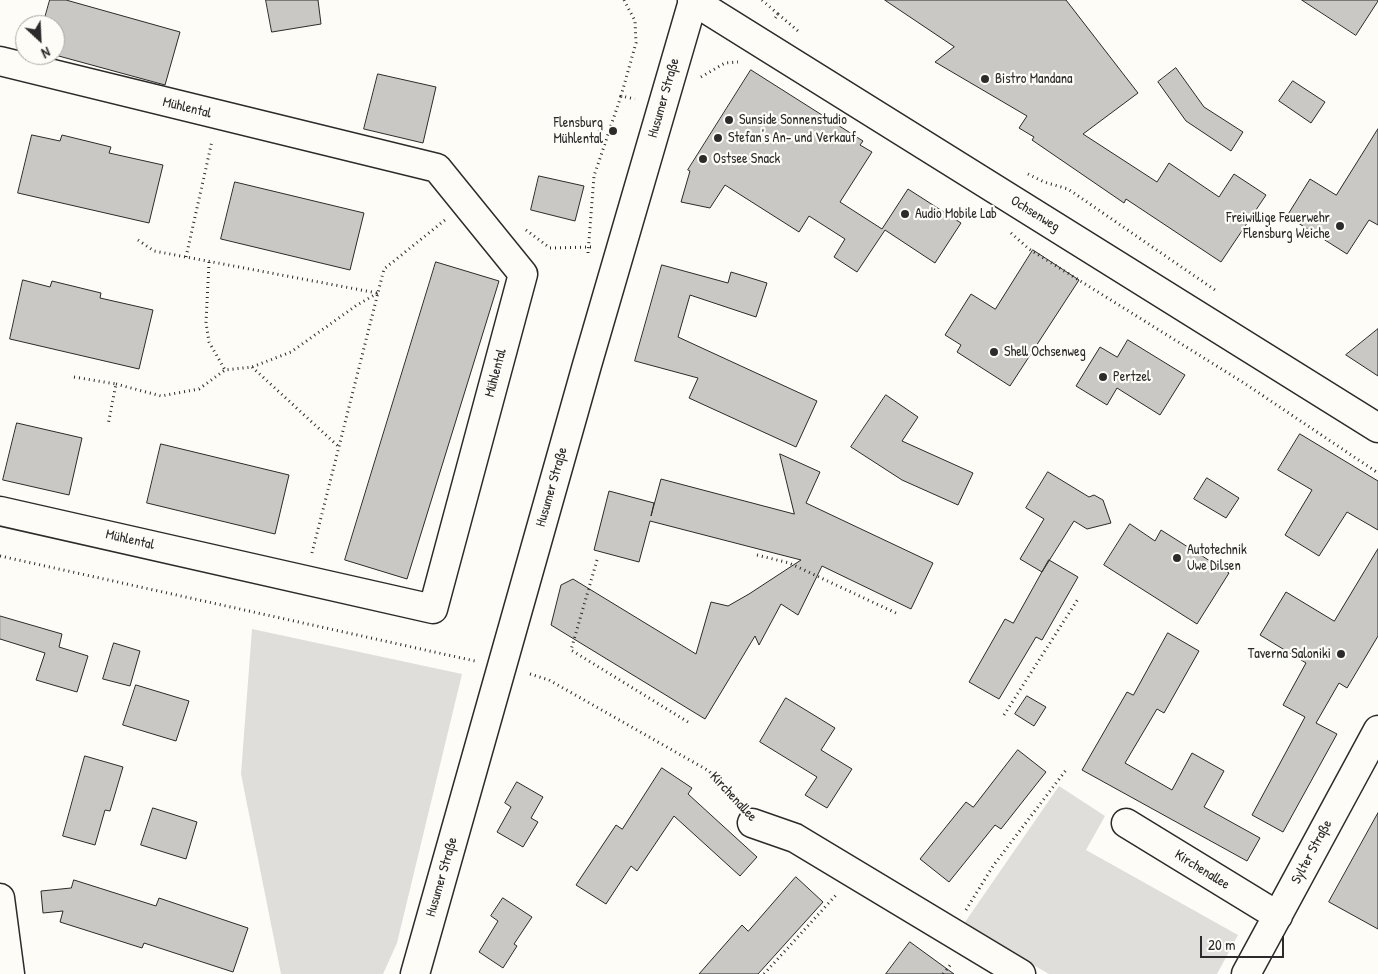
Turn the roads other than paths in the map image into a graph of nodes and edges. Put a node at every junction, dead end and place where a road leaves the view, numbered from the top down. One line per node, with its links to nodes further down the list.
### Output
1 (692, 0): 3 (street, Ochsenweg); 11 (street, Husumer Straße)
2 (0, 61): 4 (street, Mühlental)
3 (1378, 428)
4 (0, 511)
5 (1378, 730): 9 (street, Sylter Straße)
6 (752, 823): 12 (street, Kirchenallee)
7 (1126, 823): 9 (street, Kirchenallee)
8 (0, 898): 10 (street)
9 (1278, 916): 13 (street, Sylter Straße)
10 (10, 974)
11 (415, 974)
12 (1021, 974)
13 (1246, 974)

